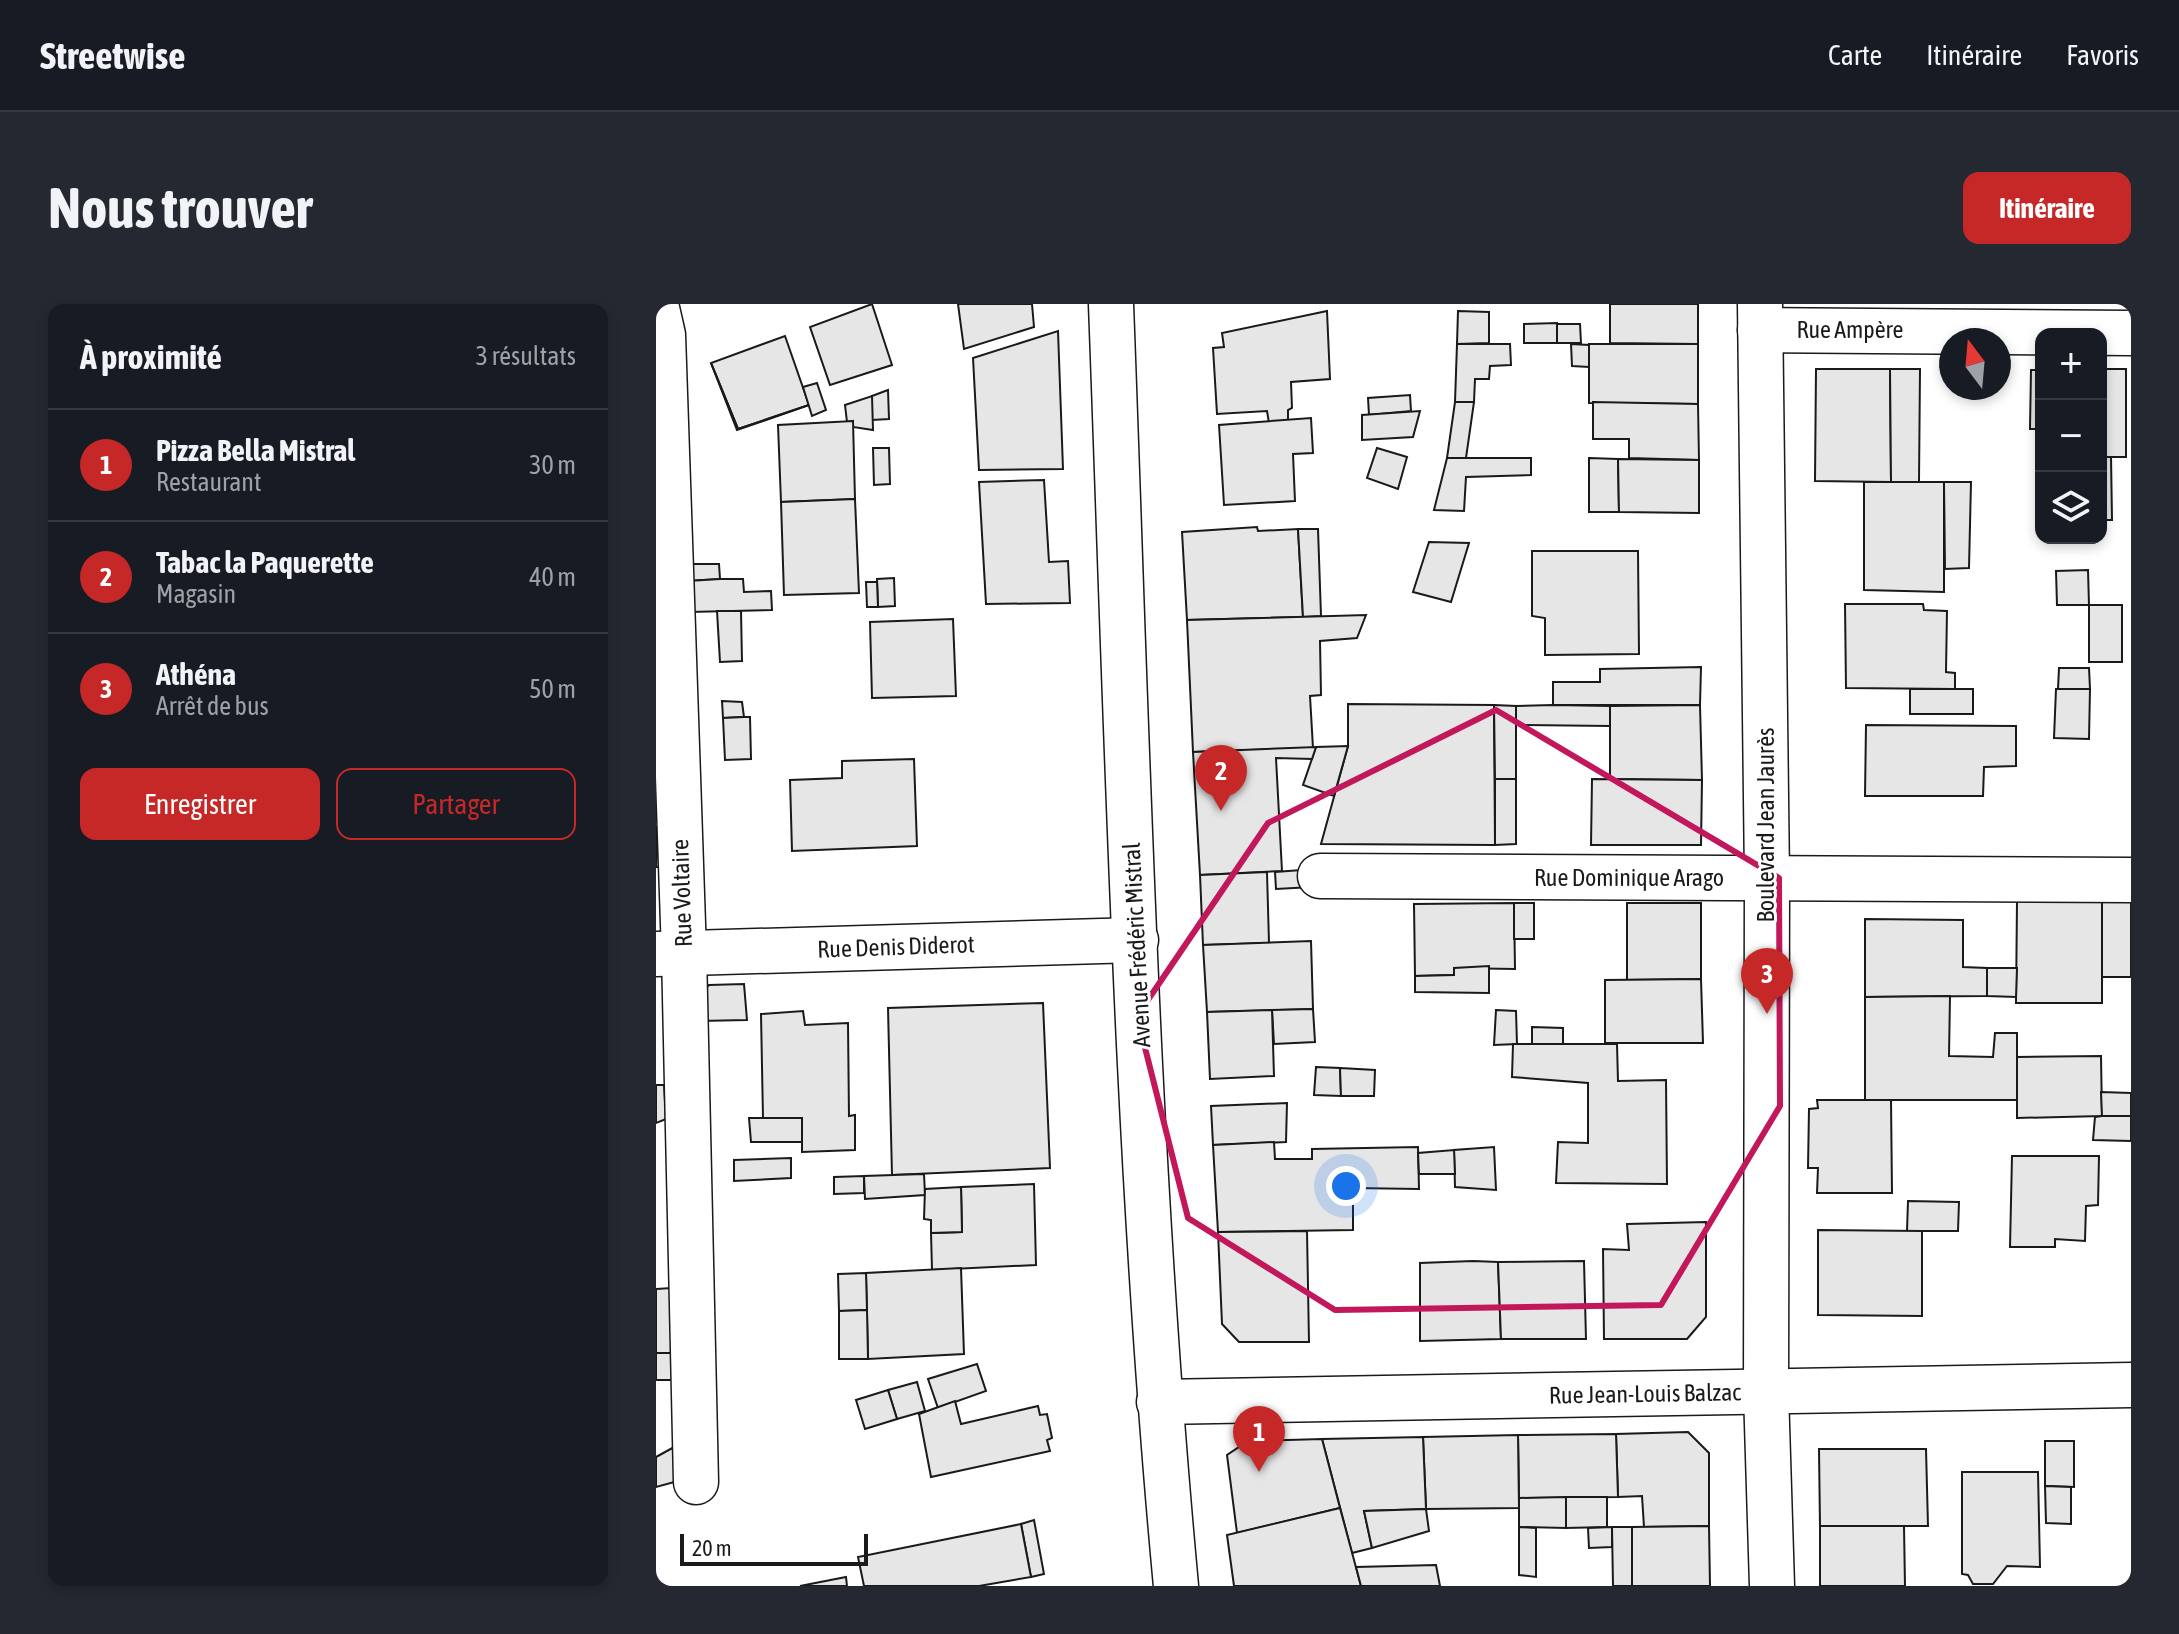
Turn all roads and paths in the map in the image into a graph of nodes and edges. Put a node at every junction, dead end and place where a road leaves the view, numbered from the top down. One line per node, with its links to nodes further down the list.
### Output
1 (656, 304): 9 (street, Rue Voltaire)
2 (1111, 304): 8 (street, Avenue Frédéric Mistral)
3 (1760, 317): 4 (street, Rue Ampère); 6 (street, Boulevard Jean Jaurès)
4 (2131, 333)
5 (1320, 876): 6 (street, Rue Dominique Arago)
6 (1767, 879): 7 (street, Rue Dominique Arago); 11 (street, Boulevard Jean Jaurès)
7 (2131, 880)
8 (1136, 940): 9 (street, Rue Denis Diderot); 12 (street, Avenue Frédéric Mistral)
9 (670, 954): 13 (street, Rue Voltaire)
10 (2131, 1385): 11 (street, Rue Jean-Louis Balzac)
11 (1766, 1392): 12 (street, Rue Jean-Louis Balzac); 15 (street, Boulevard Jean Jaurès)
12 (1159, 1402): 14 (street, Avenue Frédéric Mistral)
13 (696, 1482)
14 (1176, 1586)
15 (1772, 1586)

